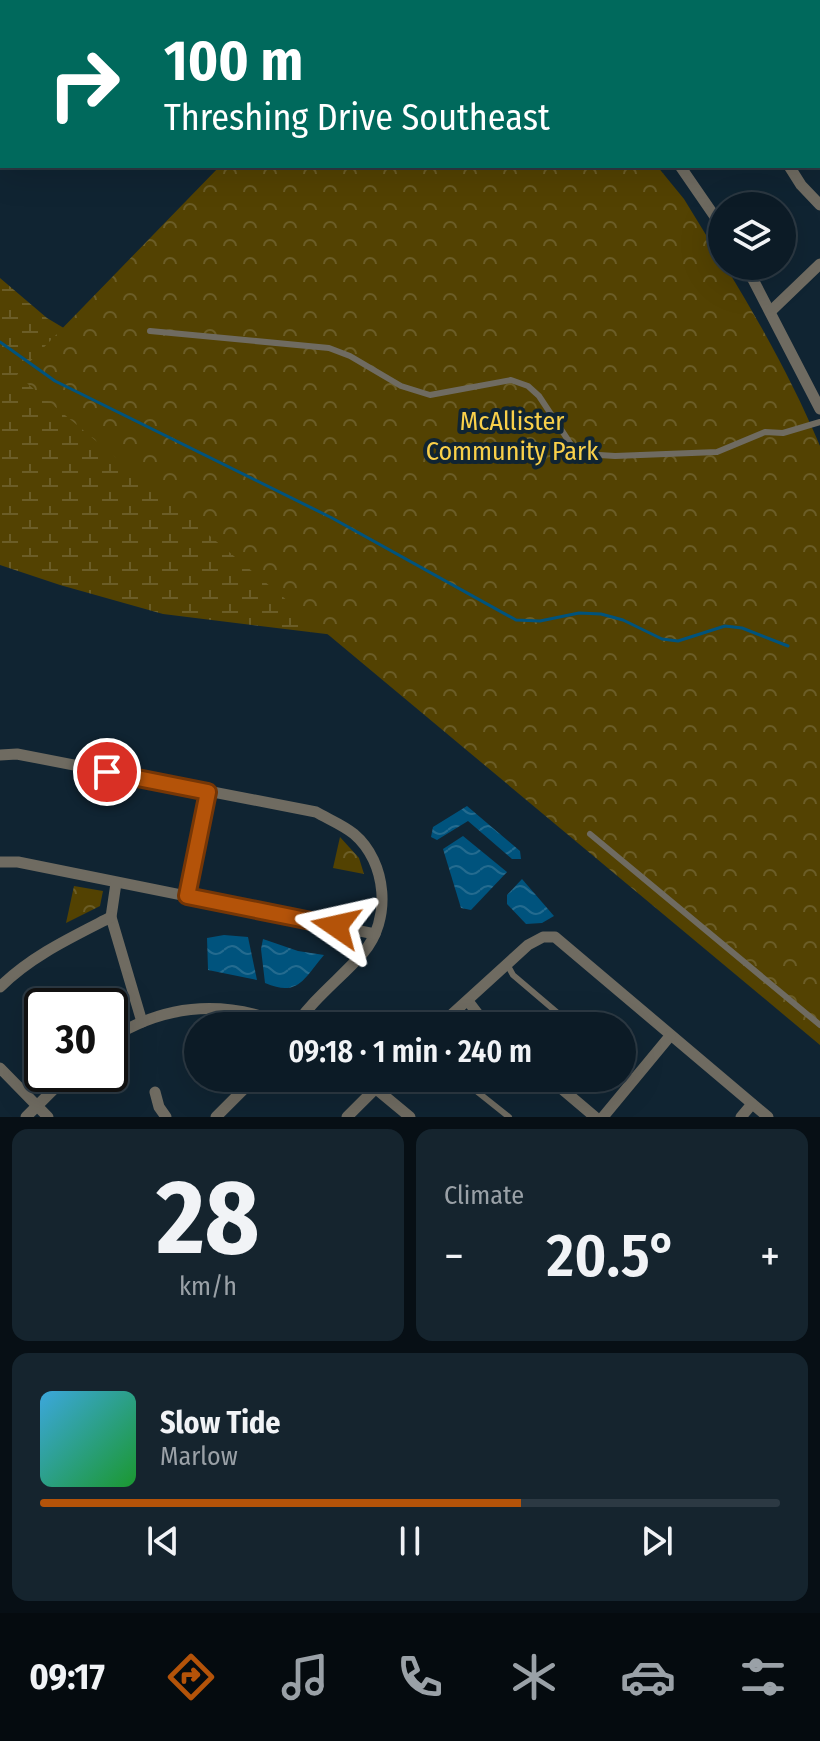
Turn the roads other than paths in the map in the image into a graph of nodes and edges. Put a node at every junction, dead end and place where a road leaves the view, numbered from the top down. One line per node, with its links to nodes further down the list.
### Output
1 (681, 168): 4 (street)
2 (790, 168): 3 (street)
3 (820, 205)
4 (708, 207)
5 (820, 264): 7 (street)
6 (754, 280): 7 (street)
7 (771, 311): 9 (street)
8 (150, 331): 10 (lane)
9 (820, 409)
10 (820, 422)
11 (0, 755): 12 (street)
12 (208, 792): 16 (street); 18 (street)
13 (590, 834): 30 (lane)
14 (0, 862): 15 (street)
15 (116, 883): 16 (street); 17 (street)
16 (187, 896): 18 (street)
17 (111, 917): 20 (street); 29 (street)
18 (375, 934): 25 (street)
19 (508, 966): 21 (street); 28 (lane); 32 (street)
20 (0, 987)
21 (468, 1001): 26 (street); 27 (street)
22 (184, 1012): 24 (street)
23 (184, 1012): 29 (street)
24 (250, 1012)
25 (305, 1012)
26 (455, 1012)
27 (476, 1012)
28 (557, 1012)
29 (142, 1022): 31 (street)
30 (820, 1025)
31 (128, 1029)
32 (670, 1036): 34 (street); 43 (street)
33 (0, 1068): 44 (street)
34 (636, 1076)
35 (51, 1092): 44 (street)
36 (155, 1092): 47 (street)
37 (241, 1092): 48 (street)
38 (371, 1092): 49 (street)
39 (380, 1092): 50 (street)
40 (478, 1092): 51 (lane)
41 (566, 1092): 52 (street)
42 (623, 1092): 53 (street)
43 (752, 1104): 54 (street); 55 (street)
44 (37, 1106): 45 (street); 46 (street)
45 (26, 1117)
46 (48, 1117)
47 (166, 1117)
48 (216, 1117)
49 (347, 1117)
50 (410, 1117)
51 (509, 1117)
52 (595, 1117)
53 (603, 1117)
54 (741, 1117)
55 (768, 1117)

